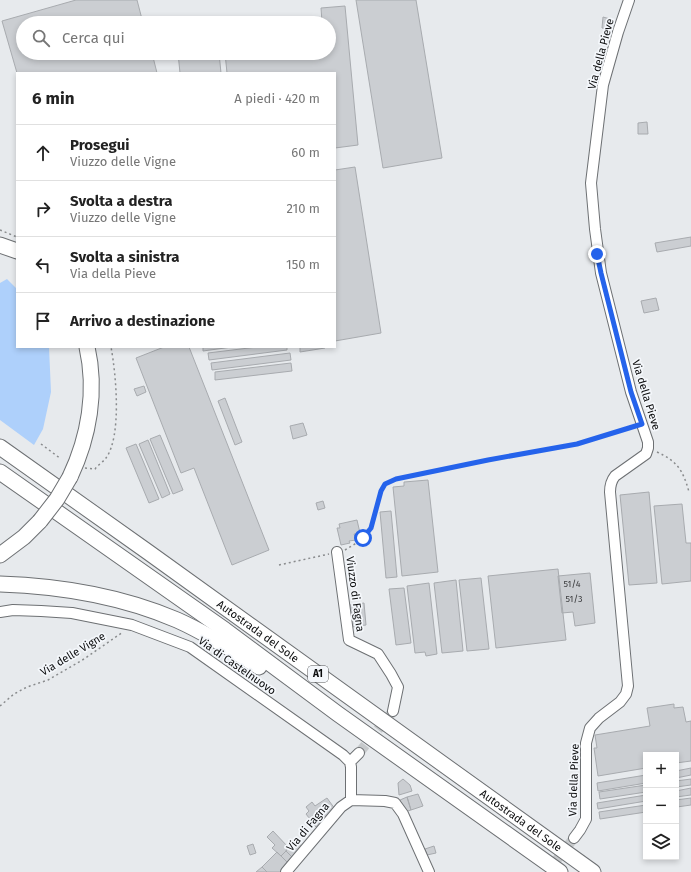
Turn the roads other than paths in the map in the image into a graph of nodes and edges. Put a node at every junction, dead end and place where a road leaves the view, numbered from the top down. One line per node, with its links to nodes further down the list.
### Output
1 (629, 0): 22 (street, Via della Pieve)
2 (0, 245): 3 (highway)
3 (16, 251)
4 (0, 256): 5 (highway)
5 (16, 261)
6 (79, 348): 10 (highway)
7 (87, 348): 10 (highway)
8 (0, 447): 26 (highway, Autostrada del Sole / A1)
9 (0, 472): 18 (highway, Autostrada del Sole / A1)
10 (66, 475): 11 (highway)
11 (37, 518): 12 (highway); 14 (highway)
12 (0, 547)
13 (337, 552): 17 (street, Viuzzo di Fagna)
14 (0, 555)
15 (0, 584): 18 (highway)
16 (0, 612): 20 (street, Via di Castelnuovo)
17 (393, 711)
18 (338, 714): 25 (highway, Autostrada del Sole / A1)
19 (359, 753): 20 (street)
20 (350, 762): 21 (street)
21 (351, 800): 23 (street, Via di Fagna); 24 (street)
22 (574, 838)
23 (286, 872)
24 (429, 872)
25 (560, 872)
26 (593, 872)

